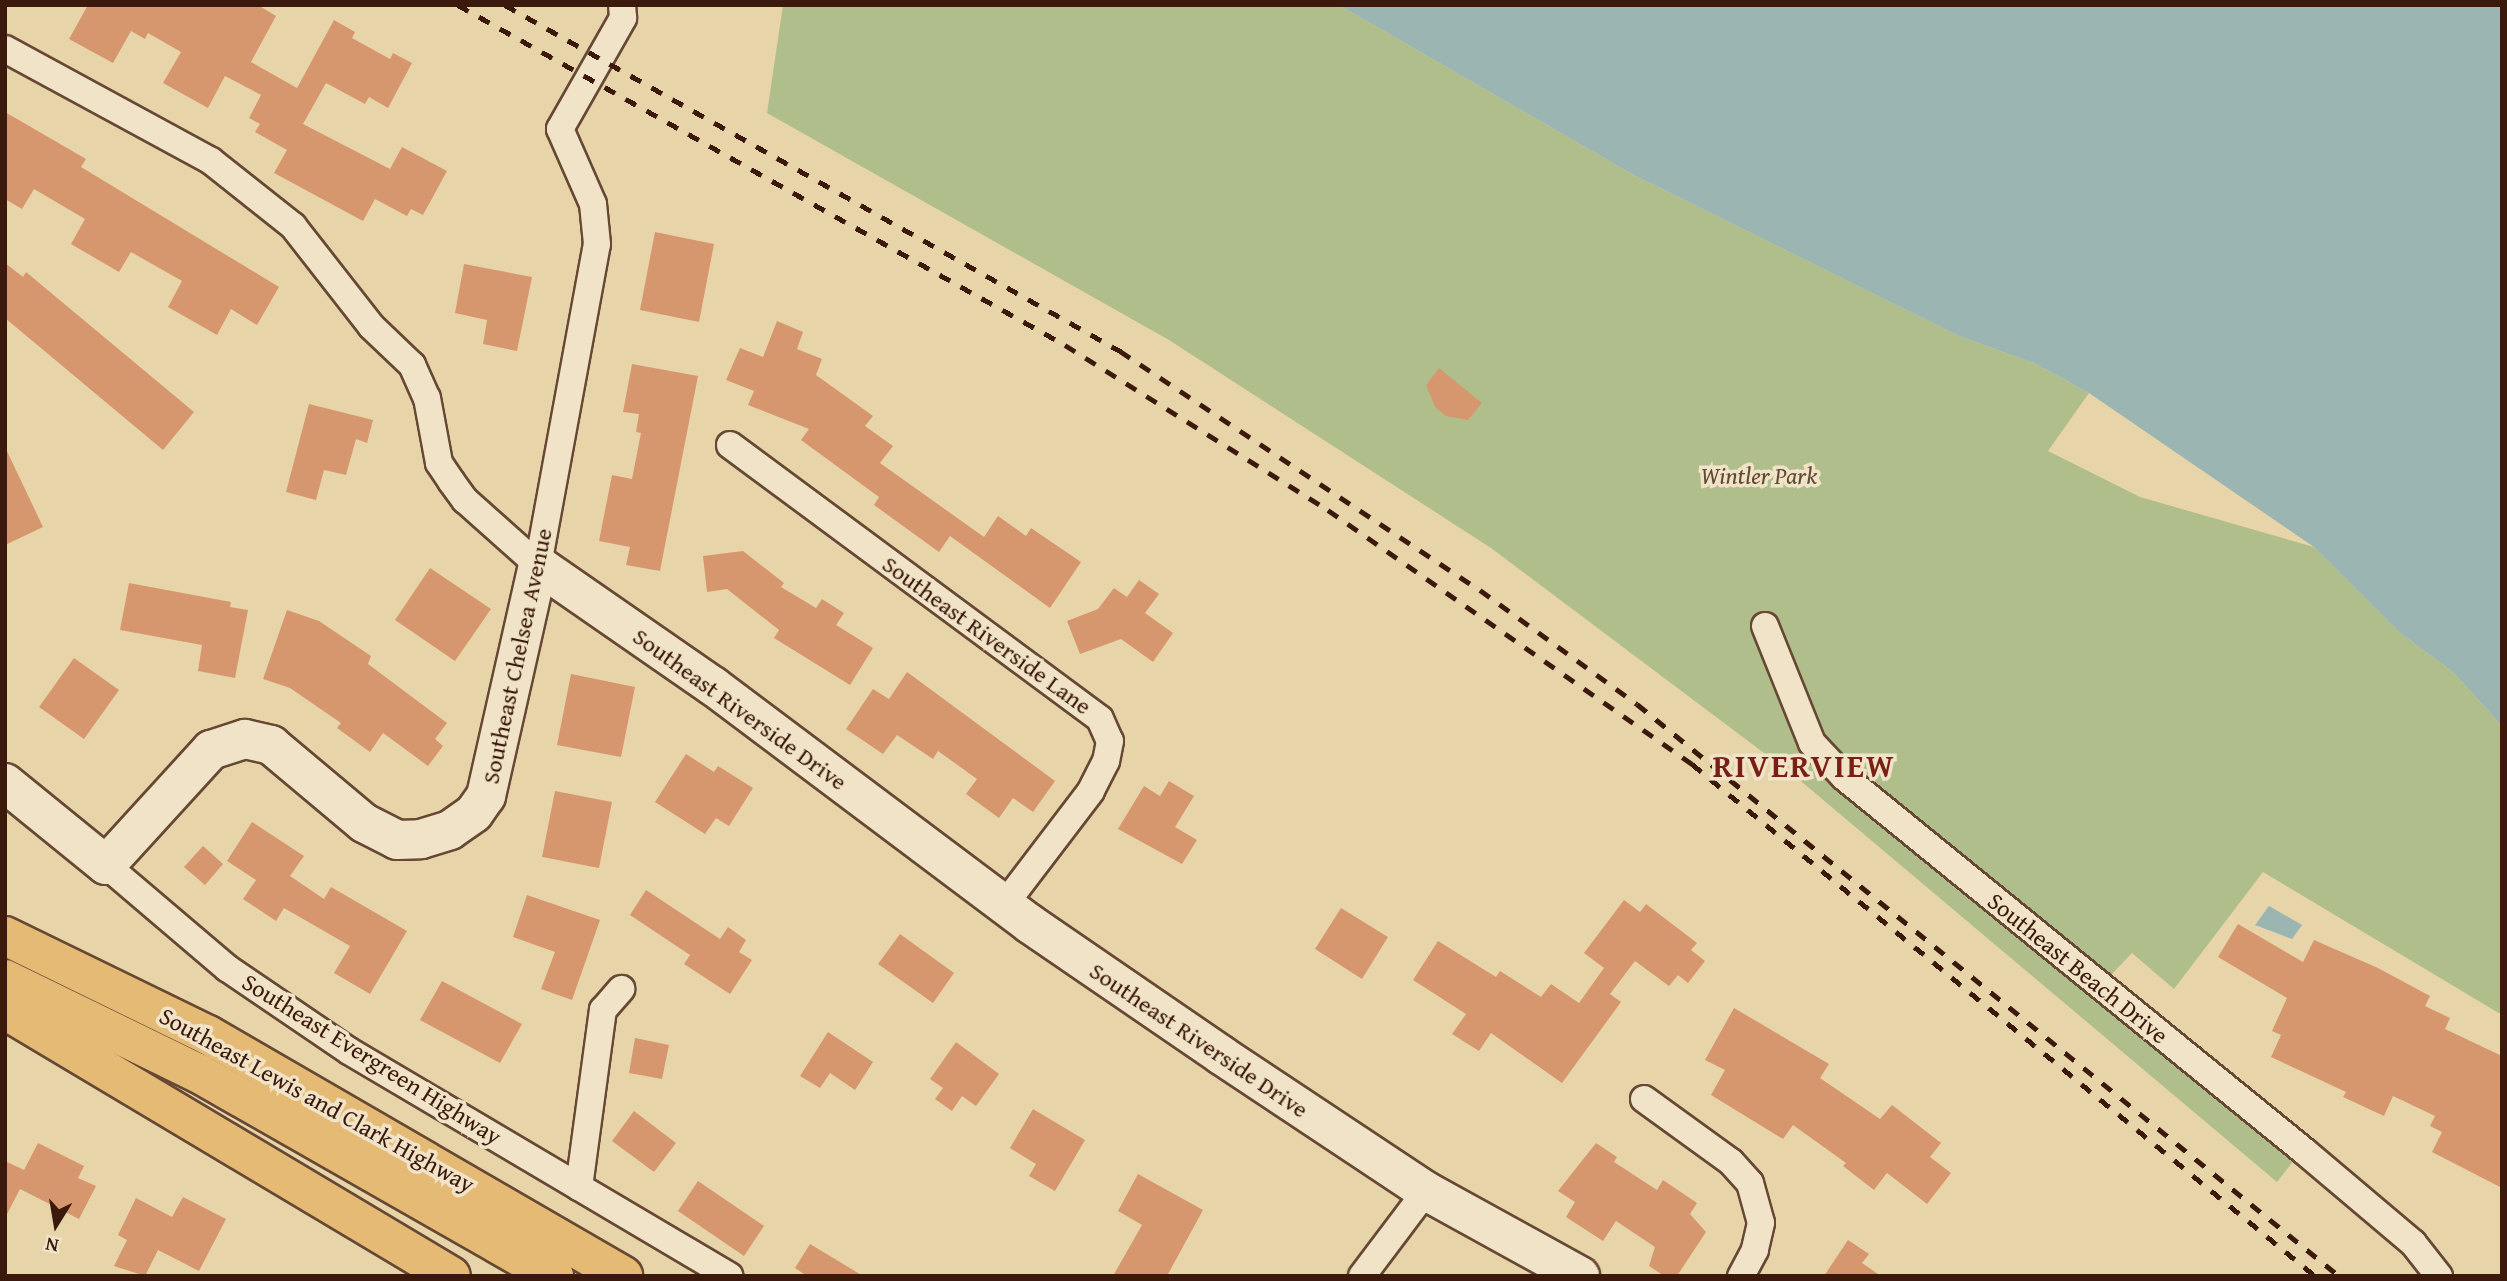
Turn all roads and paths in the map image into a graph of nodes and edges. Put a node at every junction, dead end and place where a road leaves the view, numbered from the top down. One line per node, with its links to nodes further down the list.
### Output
1 (622, 5): 4 (street, Southeast Chelsea Avenue)
2 (5, 49): 4 (street, Southeast Riverside Drive)
3 (730, 445): 8 (street, Southeast Riverside Lane)
4 (538, 565): 7 (street, Southeast Chelsea Avenue); 8 (street, Southeast Riverside Drive)
5 (1765, 626): 23 (street, Southeast Beach Drive)
6 (5, 783): 7 (street, Southeast Evergreen Highway)
7 (106, 865): 14 (street, Southeast Evergreen Highway)
8 (1004, 905): 15 (street, Southeast Riverside Drive)
9 (5, 936): 18 (highway, Southeast Lewis and Clark Highway)
10 (5, 979): 17 (highway, Southeast Lewis and Clark Highway)
11 (621, 989): 14 (street)
12 (5, 1010): 16 (highway)
13 (1644, 1099): 22 (street)
14 (579, 1187): 19 (street, Southeast Evergreen Highway)
15 (1426, 1191): 20 (street); 21 (street, Southeast Riverside Drive)
16 (451, 1276)
17 (554, 1276)
18 (623, 1276)
19 (730, 1276)
20 (1362, 1276)
21 (1580, 1276)
22 (1741, 1276)
23 (2439, 1276)

